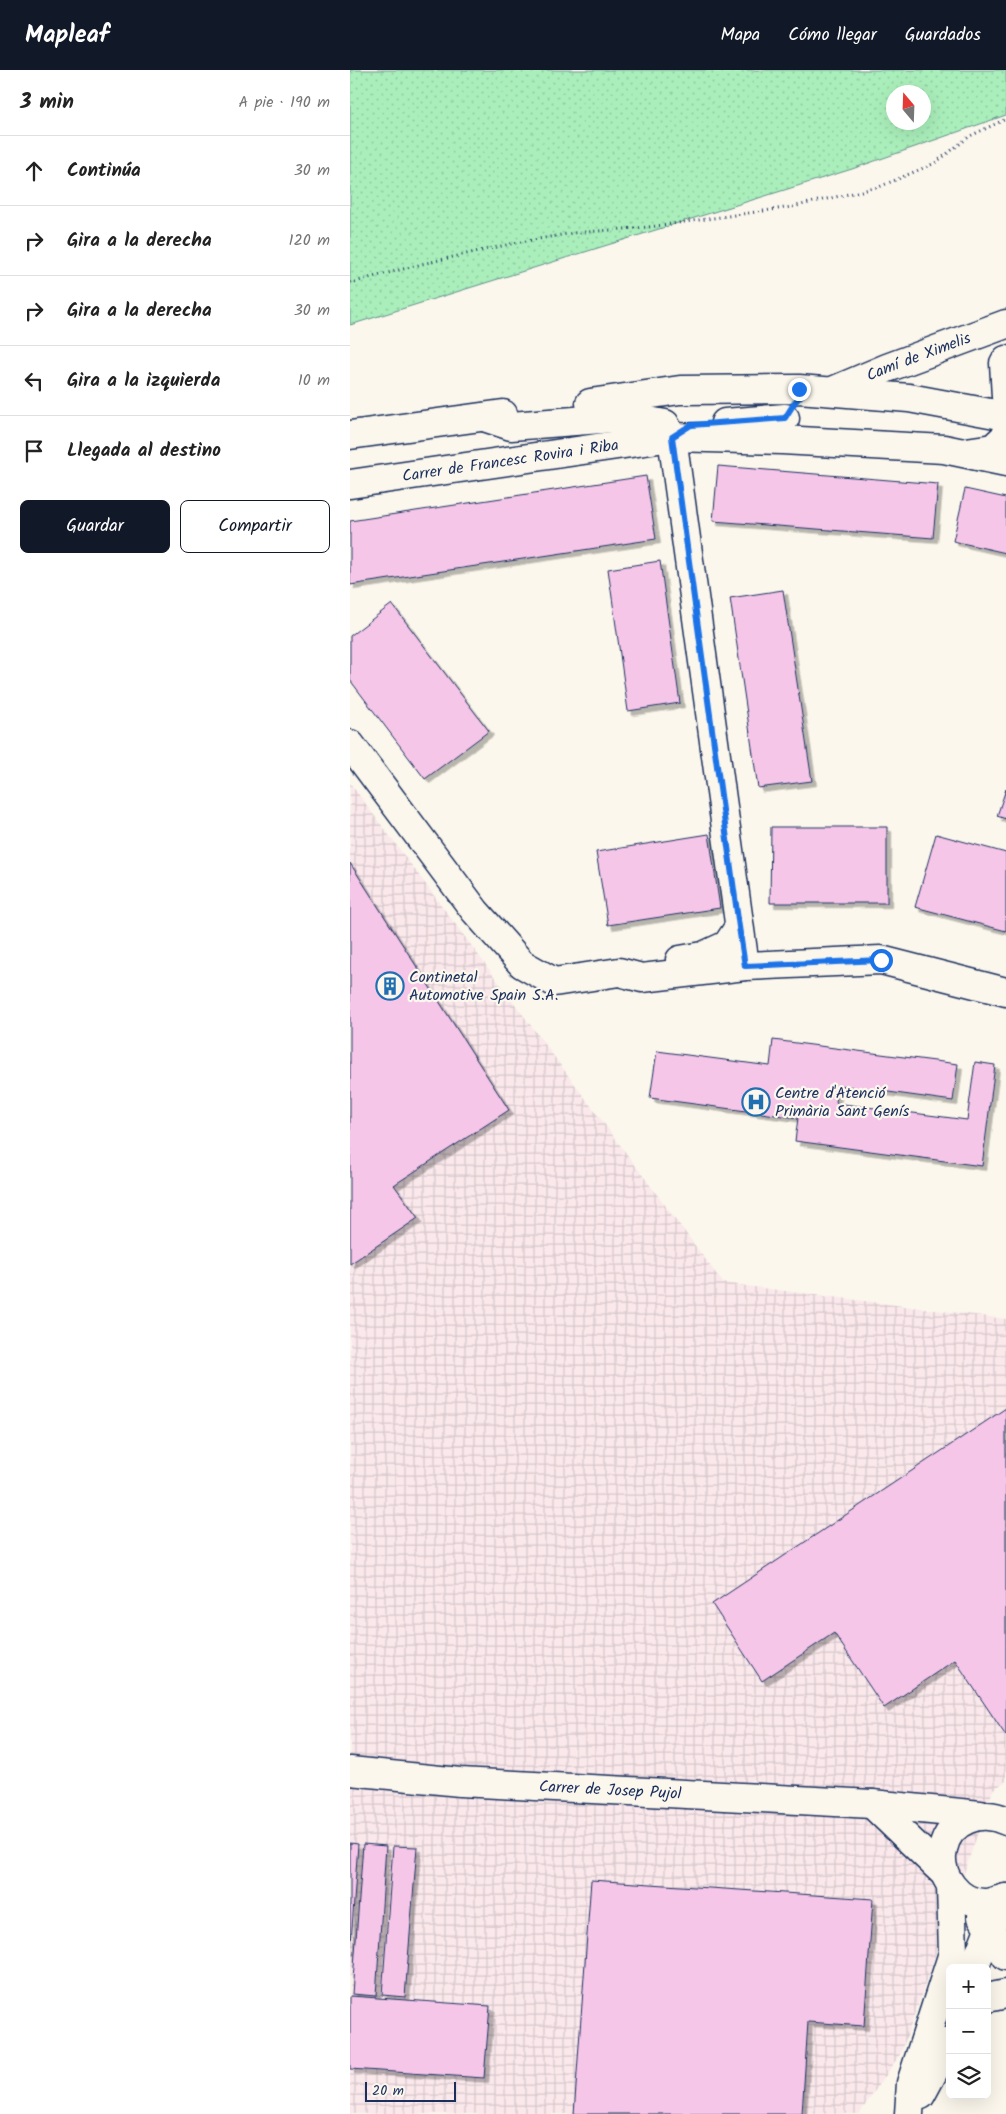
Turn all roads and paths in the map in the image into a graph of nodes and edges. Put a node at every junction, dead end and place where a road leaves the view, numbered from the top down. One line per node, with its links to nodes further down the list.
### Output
1 (1006, 119): 2 (path)
2 (350, 283)
3 (1006, 324): 5 (street, Camí de Ximelis)
4 (1006, 360): 6 (street)
5 (820, 390): 7 (street, Carrer de Francesc Rovira i Riba); 8 (street, Carrer de Francesc Rovira i Riba); 9 (street)
6 (1006, 397)
7 (1006, 416)
8 (484, 417): 10 (street, Carrer de Francesc Rovira i Riba); 12 (street, Carrer de Francesc Rovira i Riba)
9 (784, 429): 12 (street, Carrer de Francesc Rovira i Riba); 13 (street, Carrer de Francesc Rovira i Riba)
10 (350, 436)
11 (1006, 436): 13 (street)
12 (672, 437): 15 (street, Carrer de Francesc Rovira i Riba); 17 (street)
13 (960, 452): 14 (street, Carrer de Francesc Rovira i Riba)
14 (1006, 462)
15 (350, 484)
16 (350, 744): 19 (street)
17 (739, 927): 18 (street); 19 (street)
18 (745, 966): 19 (street); 20 (street)
19 (619, 972)
20 (1006, 992)
21 (350, 1771): 22 (street, Carrer de Josep Pujol)
22 (872, 1804): 23 (street, Carrer de Josep Pujol); 24 (street)
23 (997, 1815): 24 (street)
24 (955, 1886): 25 (street); 26 (street); 32 (street)
25 (1006, 1898): 26 (street)
26 (989, 1929): 27 (street); 28 (street)
27 (1006, 1956)
28 (976, 1964)
29 (1006, 1994): 30 (street)
30 (991, 1997)
31 (946, 2048): 32 (street)
32 (910, 2114)

